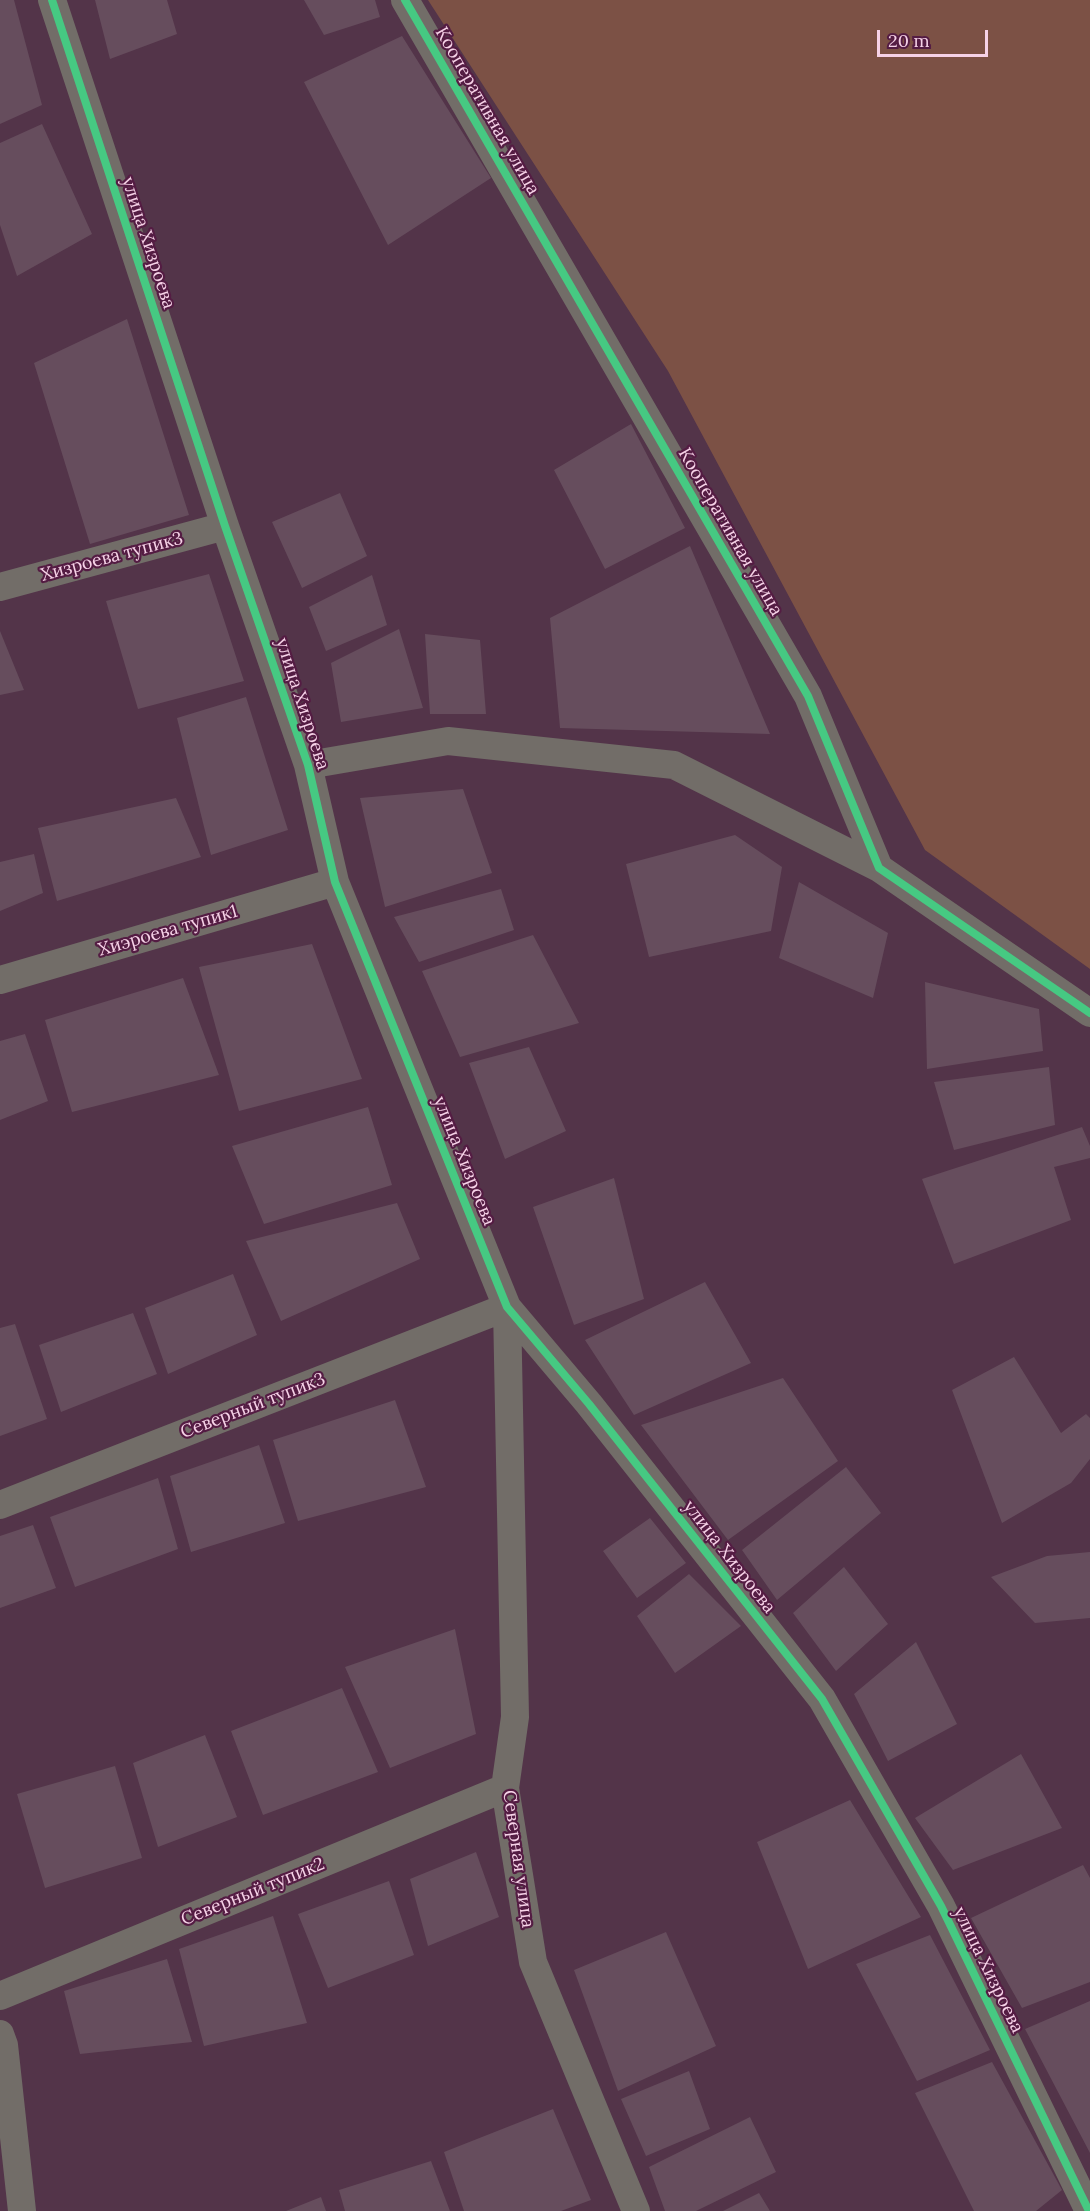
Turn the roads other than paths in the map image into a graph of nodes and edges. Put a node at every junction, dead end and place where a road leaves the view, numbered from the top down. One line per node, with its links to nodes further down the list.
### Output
1 (52, 0): 3 (street, улица Хизроева)
2 (405, 0): 6 (street, Кооперативная улица)
3 (225, 526): 4 (street, Хизроева тупик3); 5 (street, улица Хизроева)
4 (0, 587)
5 (308, 765): 6 (street); 7 (street, улица Хизроева)
6 (879, 868): 9 (street)
7 (335, 882): 8 (street, Хиэроева тупик1); 10 (street, улица Хизроева)
8 (0, 980)
9 (1090, 1013)
10 (507, 1307): 11 (street, Северный тупик3); 12 (street, Северная улица); 17 (street, улица Хизроева)
11 (0, 1504)
12 (506, 1788): 13 (street, Северный тупик2); 15 (street, Северная улица)
13 (0, 1996)
14 (0, 2034): 16 (street)
15 (630, 2209)
16 (22, 2211)
17 (1089, 2211)

